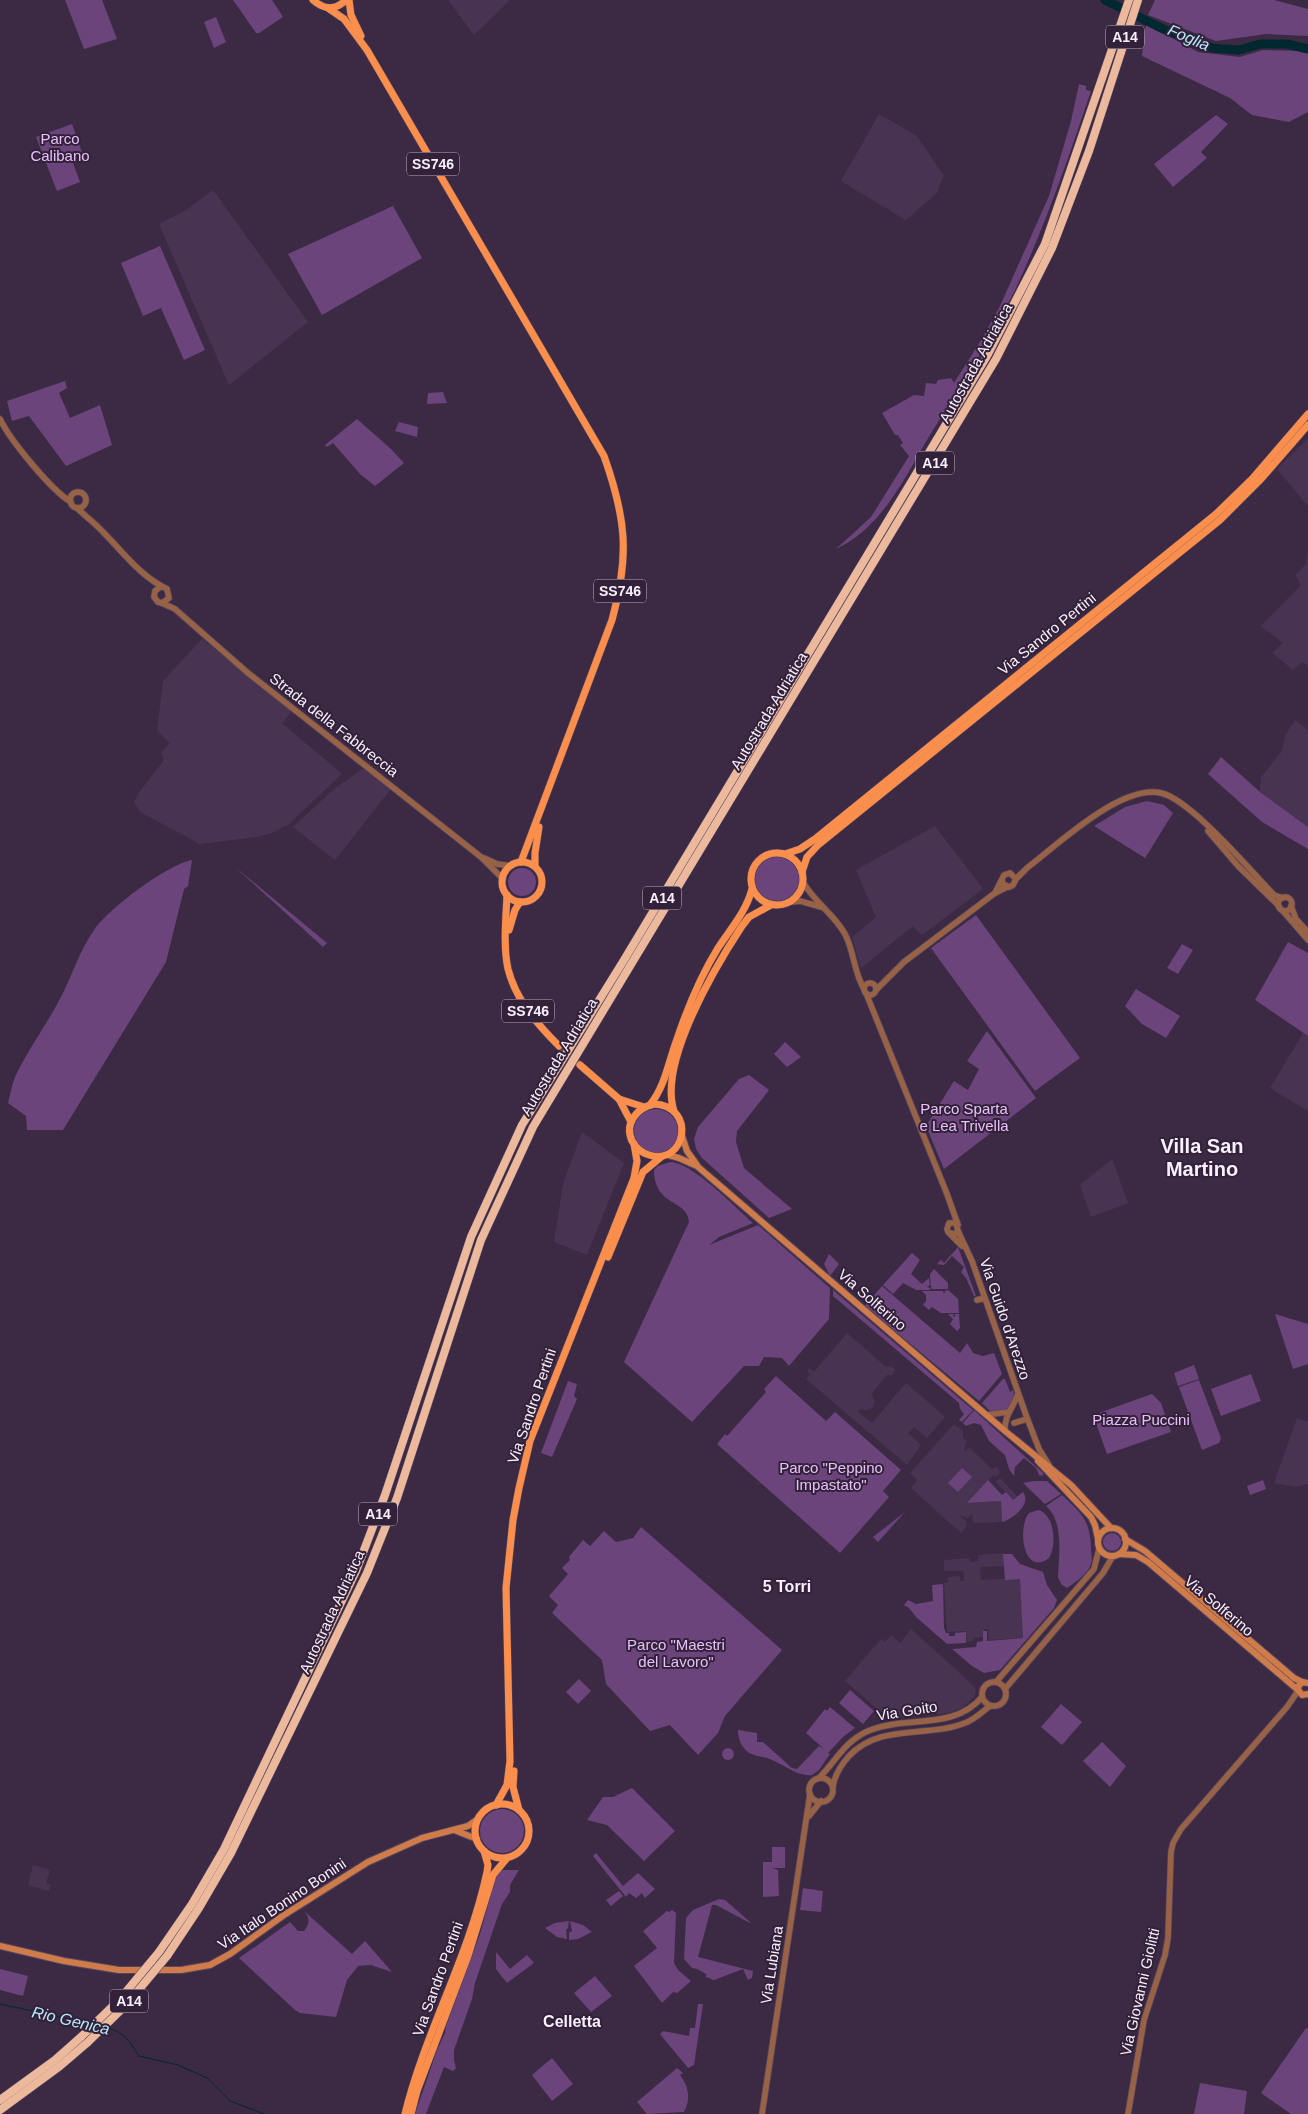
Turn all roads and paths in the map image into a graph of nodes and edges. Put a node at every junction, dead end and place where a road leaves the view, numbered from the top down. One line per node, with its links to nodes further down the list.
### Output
1 (314, 0): 5 (main road, SS746)
2 (348, 0): 5 (main road, SS746); 6 (main road, SS746)
3 (1129, 0): 7 (highway, Autostrada Adriatica / A14)
4 (1138, 0): 7 (highway, Autostrada Adriatica / A14)
5 (328, 8): 6 (main road, SS746)
6 (367, 50): 21 (main road, SS746)
7 (1109, 72): 106 (highway, Autostrada Adriatica / A14); 106 (highway, Autostrada Adriatica / A14)
8 (1308, 414): 23 (main road, Via Sandro Pertini)
9 (0, 419): 11 (street)
10 (1308, 425): 29 (main road, Via Sandro Pertini)
11 (58, 492): 12 (street); 13 (street)
12 (73, 493): 13 (street); 14 (street)
13 (71, 502): 15 (street)
14 (84, 506): 15 (street); 16 (street, Strada della Fabbreccia)
15 (77, 508): 16 (street, Strada della Fabbreccia)
16 (87, 517): 17 (street, Strada della Fabbreccia)
17 (158, 589): 18 (street, Strada della Fabbreccia); 19 (street, Strada della Fabbreccia)
18 (169, 598): 19 (street); 20 (street, Strada della Fabbreccia)
19 (162, 603): 20 (street, Strada della Fabbreccia)
20 (175, 609): 24 (street, Strada della Fabbreccia)
21 (544, 804): 25 (main road, SS746); 27 (main road, SS746)
22 (1192, 812): 28 (street); 39 (street); 45 (street)
23 (785, 854): 29 (main road); 36 (main road, Via Sandro Pertini)
24 (481, 857): 26 (street, Strada della Fabbreccia); 31 (street, Strada della Fabbreccia)
25 (521, 862): 26 (main road); 27 (main road)
26 (511, 866): 31 (main road)
27 (535, 866): 40 (main road, SS746)
28 (1027, 868): 30 (street); 32 (street)
29 (802, 872): 34 (main road)
30 (1010, 873): 32 (street); 33 (street)
31 (503, 879): 38 (main road, SS746)
32 (1016, 879): 35 (street)
33 (1002, 880): 35 (street); 37 (street)
34 (803, 882): 41 (main road); 44 (street, Via Guido d'Arezzo)
35 (1007, 887): 37 (street)
36 (752, 889): 42 (main road); 58 (main road, Via Sandro Pertini)
37 (995, 893): 49 (street)
38 (507, 895): 40 (main road); 47 (main road, SS746)
39 (1283, 898): 43 (street); 45 (street)
40 (520, 902): 47 (main road, SS746)
41 (791, 902): 42 (main road); 44 (street)
42 (771, 905): 59 (main road)
43 (1291, 906): 45 (street); 46 (street)
44 (823, 908): 50 (street, Via Guido d'Arezzo)
45 (1281, 908): 48 (street)
46 (1308, 932)
47 (506, 938): 55 (main road, SS746)
48 (1308, 940)
49 (894, 971): 51 (street); 53 (street)
50 (858, 973): 51 (street); 52 (street, Via Guido d'Arezzo)
51 (870, 983): 52 (street); 53 (street)
52 (865, 991): 53 (street); 54 (street, Via Guido d'Arezzo)
53 (875, 991): 54 (street)
54 (874, 1012): 65 (street, Via Guido d'Arezzo)
55 (559, 1046)
56 (580, 1065): 57 (main road)
57 (619, 1099): 58 (main road); 60 (main road)
58 (647, 1106): 59 (main road); 60 (main road, Via Sandro Pertini)
59 (674, 1111): 61 (main road)
60 (631, 1122): 62 (main road, Via Sandro Pertini)
61 (682, 1136): 63 (main road, Via Sandro Pertini); 64 (main road, Via Solferino)
62 (634, 1144): 63 (main road); 97 (main road, Via Sandro Pertini)
63 (664, 1156): 64 (main road, Via Solferino); 98 (main road, Via Sandro Pertini)
64 (697, 1166): 74 (main road, Via Solferino)
65 (953, 1213): 66 (street); 67 (street, Via Guido d'Arezzo)
66 (949, 1224): 67 (street); 68 (street)
67 (958, 1228): 68 (street); 69 (street, Via Guido d'Arezzo)
68 (950, 1233): 69 (street)
69 (968, 1252): 70 (street, Via Guido d'Arezzo)
70 (985, 1298): 71 (street); 72 (street, Via Guido d'Arezzo)
71 (977, 1300)
72 (1018, 1394): 73 (street, Via Guido d'Arezzo); 75 (street, Via Guido d'Arezzo)
73 (1008, 1412): 74 (street); 77 (street, Via Guido d'Arezzo)
74 (986, 1415): 77 (main road, Via Solferino)
75 (1027, 1419): 76 (street); 79 (street, Via Guido d'Arezzo)
76 (1014, 1423)
77 (1005, 1431): 78 (main road, Via Solferino)
78 (1031, 1452): 79 (main road, Via Solferino); 81 (main road, Via Solferino)
79 (1050, 1466): 80 (main road, Via Solferino)
80 (1111, 1528): 81 (main road); 82 (main road, Via Solferino)
81 (1098, 1538): 83 (main road, Via Solferino)
82 (1125, 1539): 84 (main road); 86 (main road, Via Solferino)
83 (1100, 1549): 84 (main road, Via Solferino); 85 (street, Via Goito)
84 (1116, 1555): 87 (street, Via Goito); 88 (main road, Via Solferino)
85 (996, 1682): 87 (street); 90 (street, Via Goito)
86 (1306, 1682): 88 (main road, Via Solferino)
87 (1005, 1689): 91 (street, Via Goito)
88 (1298, 1690): 89 (main road, Via Solferino); 92 (street, Via Giovanni Giolitti)
89 (1306, 1696): 92 (street, Via Giovanni Giolitti)
90 (982, 1697): 91 (street); 93 (street, Via Goito)
91 (990, 1706): 94 (street, Via Goito)
92 (1287, 1707): 112 (street, Via Giovanni Giolitti)
93 (819, 1778): 94 (street); 95 (street)
94 (832, 1786): 96 (street)
95 (810, 1794): 96 (street); 100 (street, Via Lubiana)
96 (821, 1801): 100 (street, Via Lubiana)
97 (496, 1805): 98 (main road); 99 (main road)
98 (519, 1810): 104 (main road)
99 (478, 1819): 101 (main road, Via Italo Bonino Bonini); 102 (main road)
100 (807, 1820): 111 (street, Via Lubiana)
101 (454, 1830): 102 (main road); 105 (main road, Via Italo Bonino Bonini)
102 (477, 1839): 103 (main road)
103 (484, 1851): 104 (main road); 109 (main road, Via Sandro Pertini)
104 (507, 1858): 110 (main road, Via Sandro Pertini)
105 (0, 1946)
106 (163, 1954): 107 (highway, Autostrada Adriatica / A14, bridge); 108 (highway, Autostrada Adriatica / A14, bridge)
107 (0, 2100)
108 (0, 2110)
109 (405, 2114)
110 (411, 2114)
111 (762, 2114)
112 (1128, 2114)

